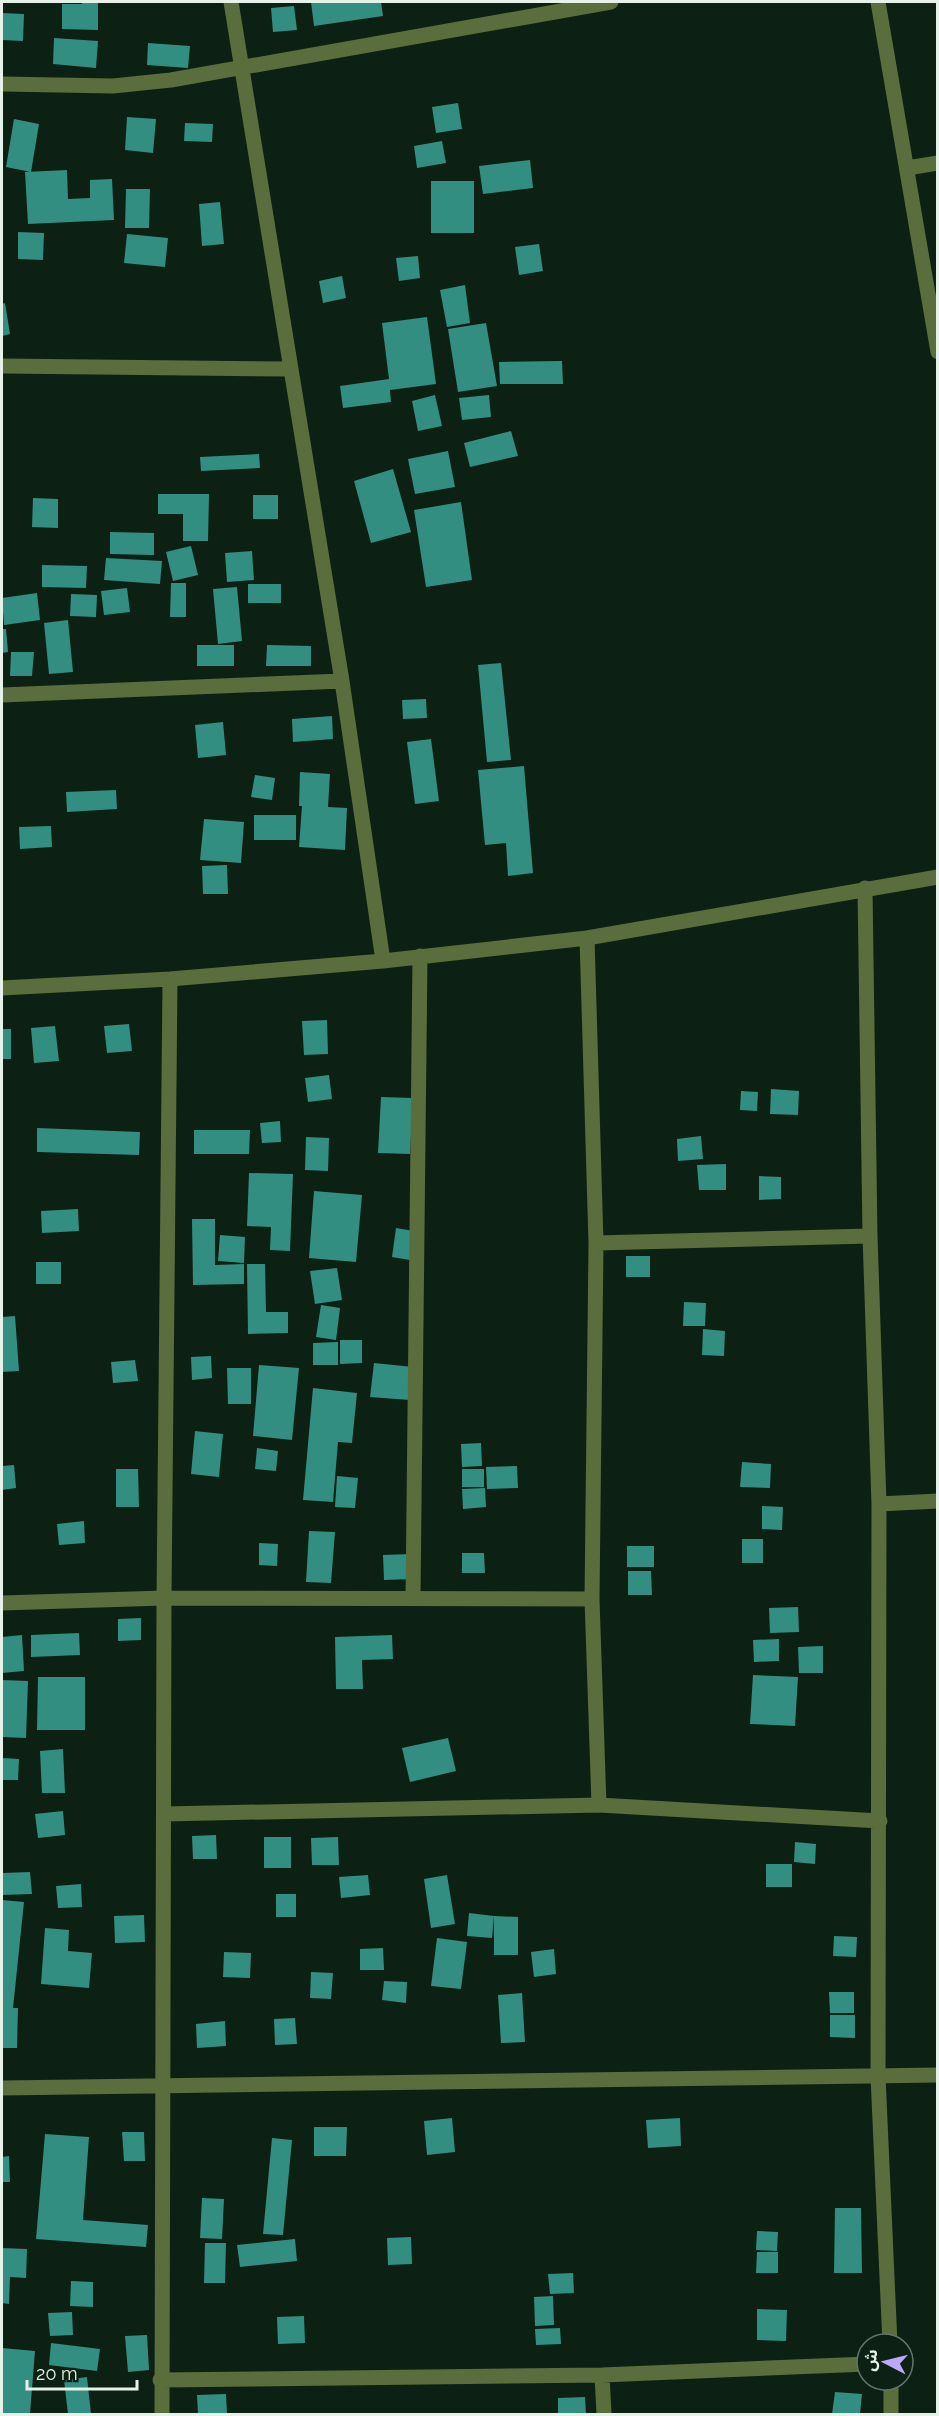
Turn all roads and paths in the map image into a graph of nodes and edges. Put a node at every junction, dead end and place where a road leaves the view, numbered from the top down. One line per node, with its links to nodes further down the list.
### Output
1 (231, 2): 4 (street)
2 (611, 2): 4 (street)
3 (878, 2): 7 (street)
4 (242, 68): 5 (street); 10 (street)
5 (3, 84)
6 (938, 163): 7 (street)
7 (907, 168): 8 (street)
8 (938, 352)
9 (2, 366): 10 (street)
10 (289, 369): 11 (street)
11 (342, 681): 12 (street); 17 (street)
12 (2, 695)
13 (938, 877): 14 (street)
14 (865, 888): 15 (street); 20 (street)
15 (587, 938): 16 (street); 21 (street)
16 (420, 956): 17 (street); 25 (street)
17 (383, 961): 18 (street)
18 (170, 979): 19 (street); 24 (street)
19 (2, 988)
20 (870, 1236): 21 (street); 23 (street)
21 (596, 1243): 26 (street)
22 (938, 1501): 23 (street)
23 (879, 1504): 30 (street)
24 (164, 1598): 25 (street); 27 (street); 29 (street)
25 (413, 1598): 26 (street)
26 (592, 1599): 28 (street)
27 (2, 1603)
28 (599, 1805): 29 (street); 30 (street)
29 (164, 1814): 33 (street)
30 (880, 1821): 32 (street)
31 (938, 2075): 32 (street)
32 (878, 2076): 33 (street); 35 (street)
33 (164, 2086): 34 (street); 38 (street)
34 (2, 2088)
35 (889, 2332)
36 (855, 2364): 37 (street)
37 (602, 2375): 38 (street); 41 (street)
38 (160, 2380): 40 (street)
39 (891, 2392): 42 (street)
40 (162, 2415)
41 (604, 2415)
42 (891, 2415)

